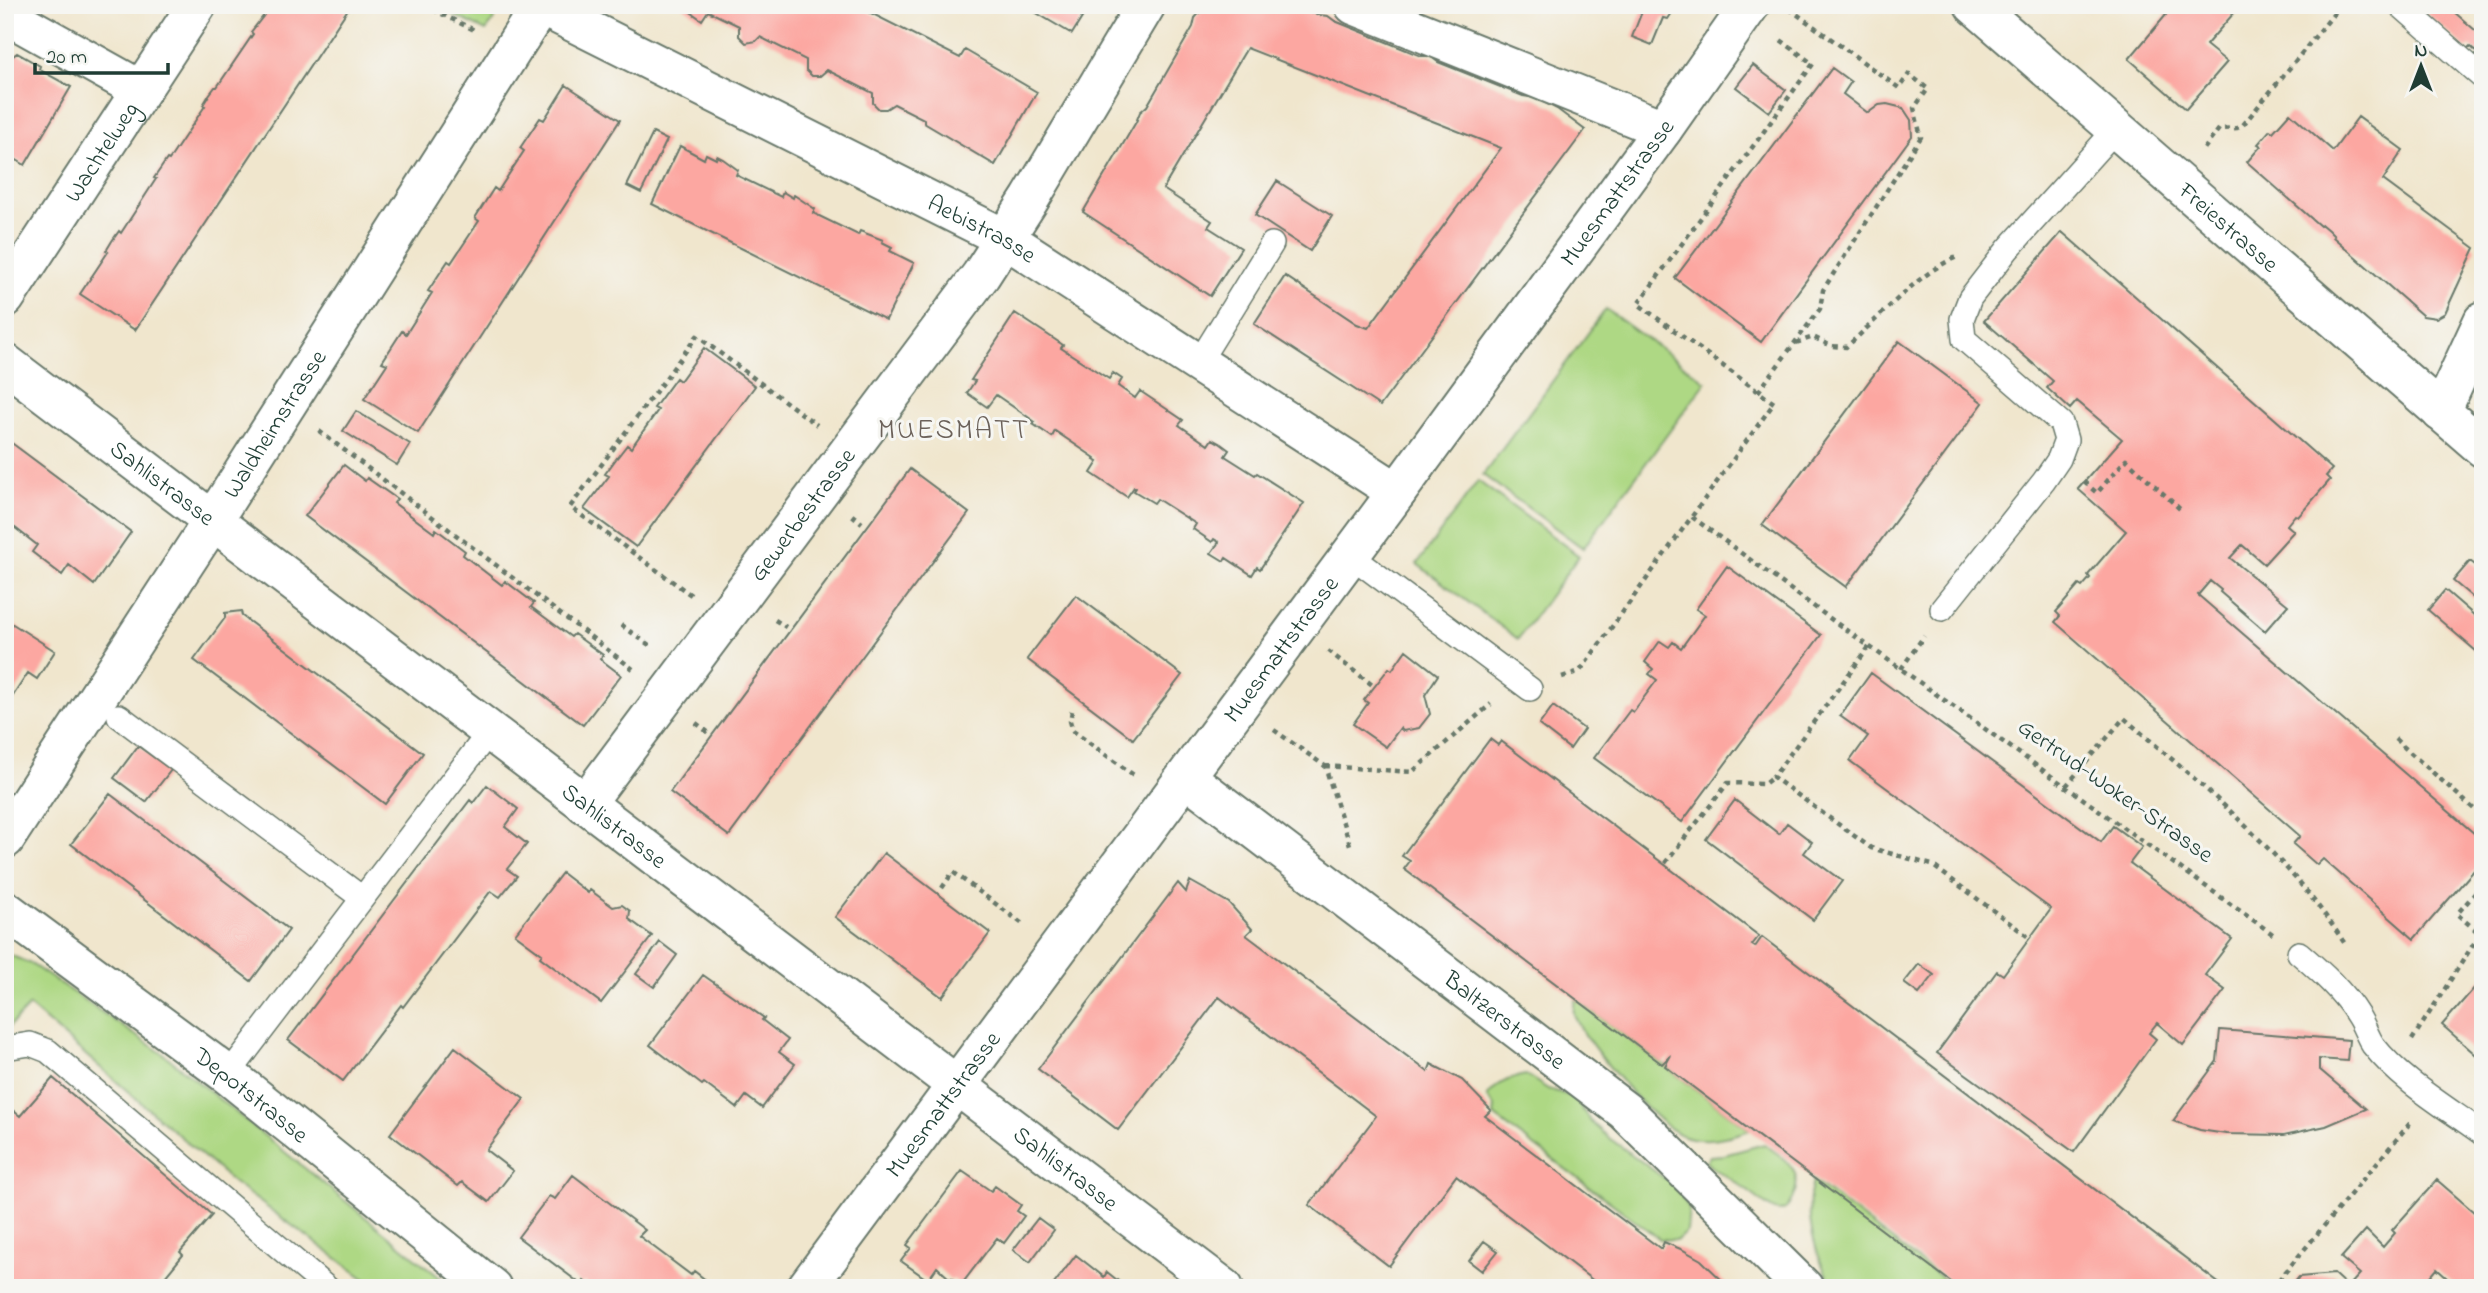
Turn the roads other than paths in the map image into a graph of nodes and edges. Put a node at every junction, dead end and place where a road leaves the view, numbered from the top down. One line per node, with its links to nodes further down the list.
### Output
1 (197, 5): 10 (street, Wachtelweg)
2 (1146, 5): 13 (street, Gewerbestrasse)
3 (1354, 5): 11 (street)
4 (1974, 5): 12 (street, Freiestrasse)
5 (2400, 5): 9 (lane)
6 (541, 6): 13 (street, Aebistrasse); 22 (street, Waldheimstrasse)
7 (5, 14): 10 (street)
8 (1759, 18): 11 (street, Muesmattstrasse)
9 (2483, 78)
10 (141, 90): 15 (street, Wachtelweg)
11 (1663, 128): 21 (street, Muesmattstrasse)
12 (2115, 130): 19 (street, Freiestrasse); 24 (lane)
13 (1006, 239): 17 (street, Aebistrasse); 29 (street, Gewerbestrasse)
14 (1272, 244): 17 (lane)
15 (5, 298)
16 (2483, 321): 19 (street)
17 (1199, 362): 21 (street, Aebistrasse)
18 (5, 363): 22 (street, Sahlistrasse)
19 (2441, 412): 20 (street, Freiestrasse)
20 (2483, 448)
21 (1397, 492): 23 (street, Muesmattstrasse)
22 (213, 520): 27 (street, Sahlistrasse); 30 (street, Waldheimstrasse)
23 (1350, 555): 25 (lane); 28 (street, Muesmattstrasse)
24 (1942, 609)
25 (1522, 683)
26 (119, 716): 31 (lane)
27 (490, 731): 29 (street, Sahlistrasse); 31 (lane)
28 (1186, 777): 36 (street, Muesmattstrasse); 42 (street, Baltzerstrasse)
29 (585, 804): 36 (street, Sahlistrasse)
30 (7, 831)
31 (362, 898): 35 (lane)
32 (5, 911): 35 (street, Depotstrasse)
33 (2299, 953): 37 (lane)
34 (5, 1048): 38 (lane)
35 (228, 1075): 39 (street, Depotstrasse)
36 (958, 1086): 40 (street, Muesmattstrasse); 41 (street, Sahlistrasse)
37 (2483, 1134)
38 (327, 1288)
39 (492, 1288)
40 (806, 1288)
41 (1223, 1288)
42 (1804, 1288)

